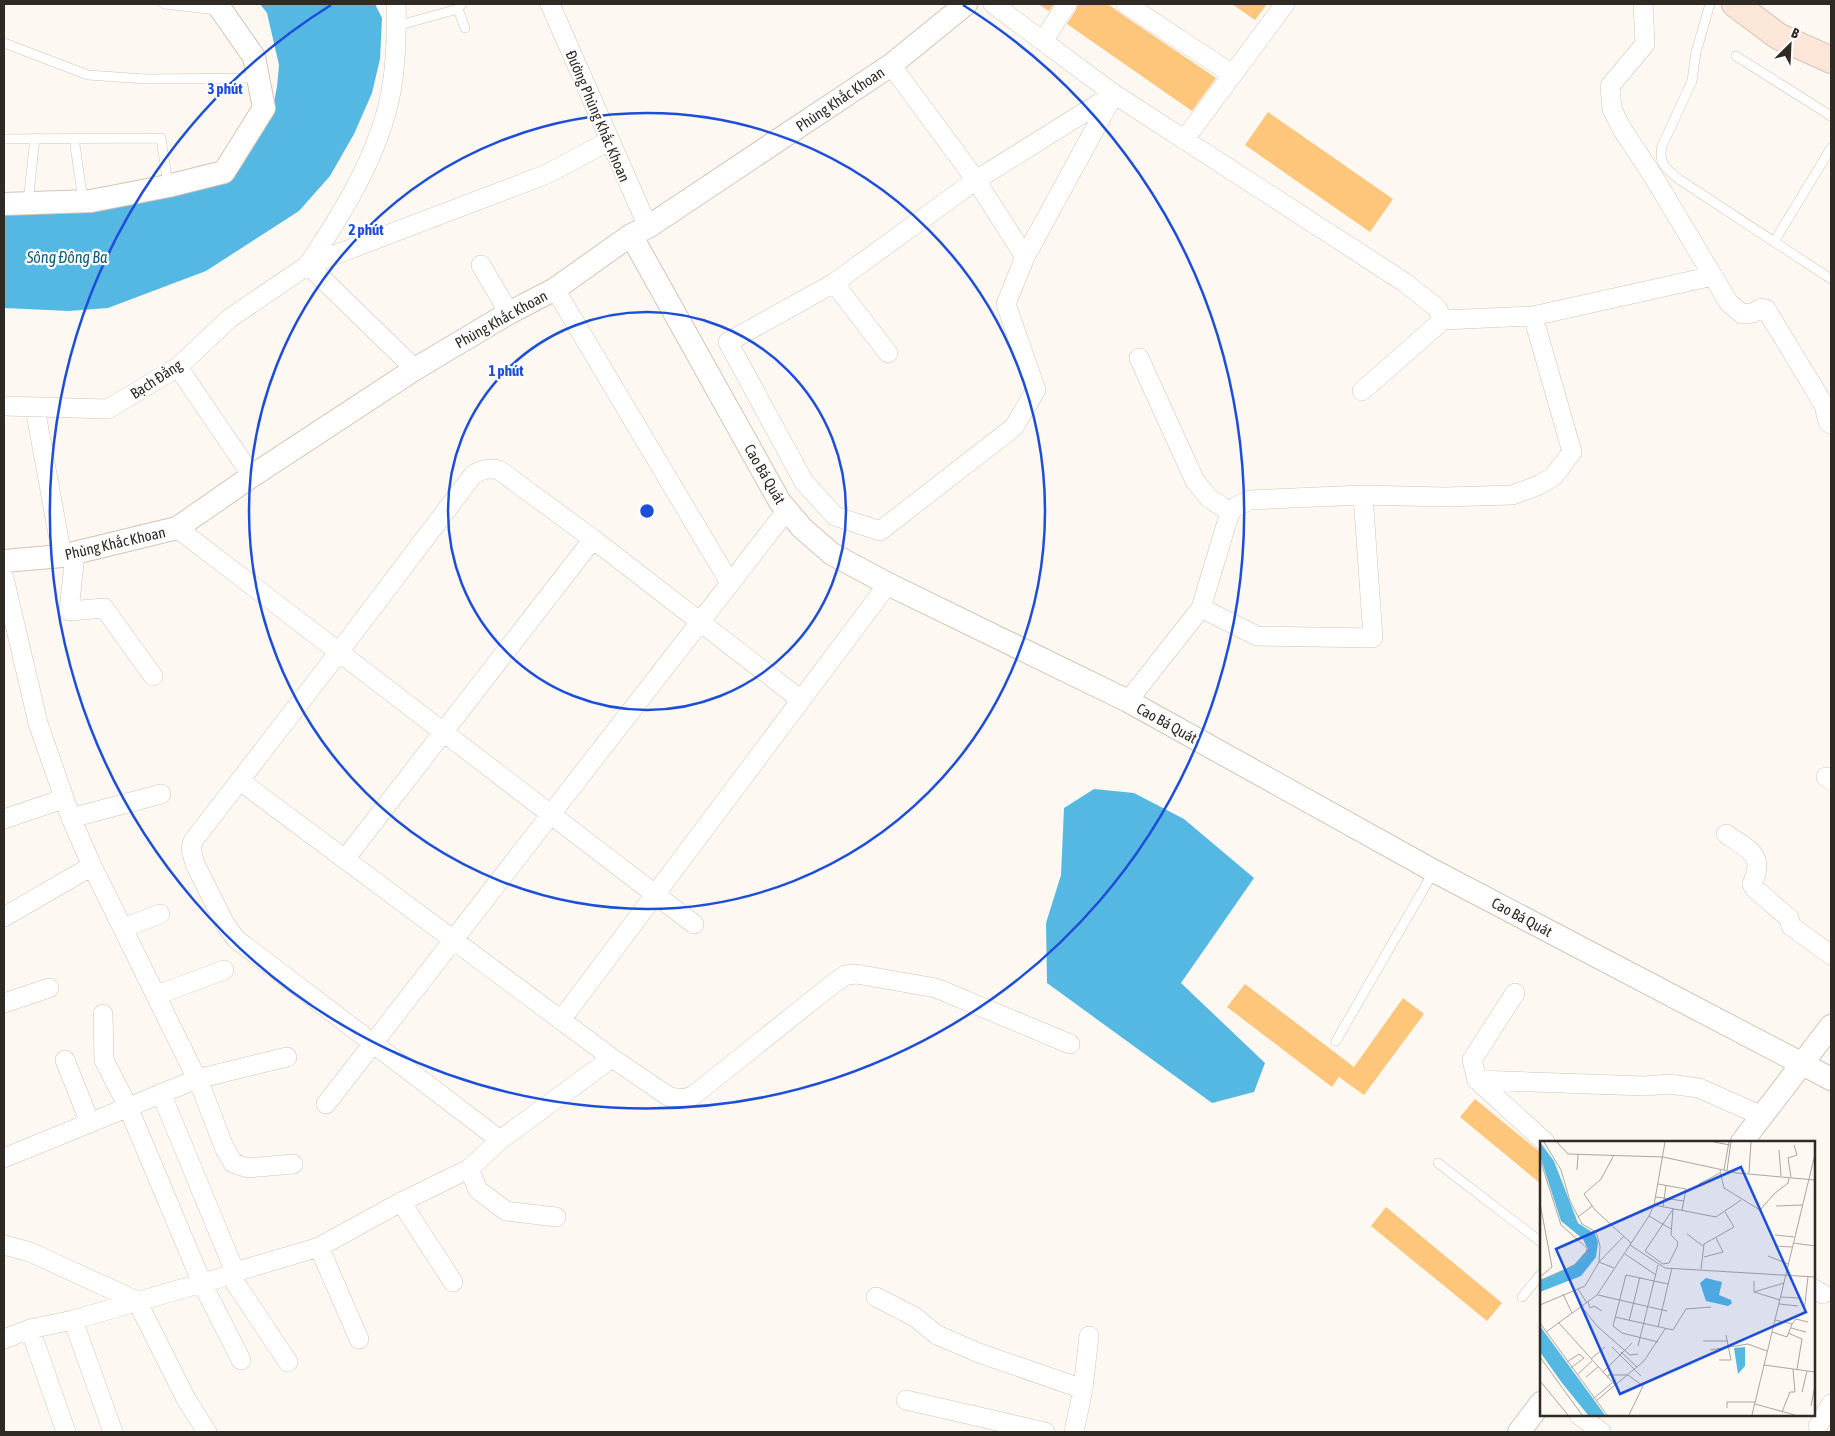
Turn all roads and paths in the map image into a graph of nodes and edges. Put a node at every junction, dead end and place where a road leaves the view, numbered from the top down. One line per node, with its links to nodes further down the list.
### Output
1 (164, 4): 13 (lane)
2 (396, 4): 14 (street)
3 (550, 4): 28 (street, Đường Phùng Khắc Khoan)
4 (966, 4): 20 (street, Phùng Khắc Khoan)
5 (992, 4): 16 (street)
6 (1067, 4): 16 (street)
7 (1126, 4): 21 (street)
8 (1285, 4): 21 (street)
9 (1643, 4): 41 (street)
10 (1710, 4): 37 (lane)
11 (1735, 4): 19 (main road)
12 (460, 6): 14 (lane); 15 (lane)
13 (219, 7): 22 (street)
14 (396, 26): 39 (street)
15 (466, 28)
16 (1043, 41): 23 (street)
17 (4, 43): 22 (lane)
18 (1736, 56): 24 (lane)
19 (1831, 60)
20 (891, 65): 31 (street); 36 (street, Phùng Khắc Khoan)
21 (1232, 74): 29 (street)
22 (258, 78): 32 (street)
23 (1114, 94): 29 (street); 31 (street); 38 (street)
24 (1831, 116)
25 (4, 138): 26 (lane)
26 (35, 138): 27 (lane); 34 (lane)
27 (74, 138): 32 (lane); 33 (lane)
28 (609, 140): 36 (street, Đường Phùng Khắc Khoan); 39 (street)
29 (1184, 140): 47 (street)
30 (1831, 148): 37 (lane)
31 (976, 180): 38 (street); 43 (street)
32 (168, 186): 33 (street)
33 (82, 201): 34 (street)
34 (28, 203): 35 (street)
35 (4, 204)
36 (640, 231): 44 (street, Phùng Khắc Khoan); 58 (street, Cao Bá Quát)
37 (1774, 242): 42 (lane)
38 (1026, 257): 43 (street)
39 (308, 265): 50 (street, Bạch Đằng); 51 (street)
40 (481, 265): 45 (street)
41 (1712, 276): 46 (street); 55 (street)
42 (1831, 279)
43 (834, 283): 48 (street)
44 (555, 289): 45 (street, Phùng Khắc Khoan); 65 (street)
45 (509, 313): 51 (street, Phùng Khắc Khoan)
46 (1533, 316): 47 (street); 57 (street)
47 (1443, 320): 52 (street)
48 (888, 353)
49 (1140, 358): 59 (street)
50 (178, 367): 54 (street, Bạch Đằng); 56 (street)
51 (415, 369): 56 (street, Phùng Khắc Khoan)
52 (1362, 391)
53 (4, 406): 54 (street, Bạch Đằng)
54 (35, 408): 62 (street)
55 (1831, 424)
56 (252, 476): 60 (street, Phùng Khắc Khoan)
57 (1363, 495): 59 (street); 67 (street)
58 (787, 510): 65 (street); 66 (street, Cao Bá Quát)
59 (1230, 512): 67 (street)
60 (177, 528): 62 (street, Phùng Khắc Khoan); 69 (street)
61 (592, 539): 68 (street); 69 (street); 73 (street)
62 (68, 555): 63 (street, Phùng Khắc Khoan); 70 (street)
63 (4, 561)
64 (4, 578): 76 (street)
65 (730, 583): 68 (street)
66 (888, 584): 71 (street); 72 (street, Cao Bá Quát)
67 (1201, 608): 72 (street)
68 (700, 622): 71 (street); 77 (street)
69 (339, 652): 73 (street); 74 (street)
70 (153, 676)
71 (801, 700): 84 (street)
72 (1128, 701): 83 (street, Cao Bá Quát)
73 (443, 732): 77 (street); 81 (street)
74 (240, 781): 81 (street); 100 (street)
75 (161, 794): 78 (street)
76 (64, 799): 78 (street); 79 (street)
77 (551, 814): 84 (street); 89 (street)
78 (71, 818): 82 (street)
79 (4, 819)
80 (1726, 834): 90 (street)
81 (345, 859): 89 (street)
82 (92, 866): 86 (street); 88 (street)
83 (1434, 871): 99 (lane); 105 (street, Cao Bá Quát)
84 (655, 894): 87 (street); 97 (street)
85 (160, 914): 88 (street)
86 (4, 917)
87 (694, 924)
88 (123, 928): 94 (street)
89 (453, 940): 97 (street); 100 (street)
90 (1831, 955)
91 (224, 970): 94 (street)
92 (49, 988): 95 (street)
93 (1515, 993): 108 (street)
94 (157, 995): 106 (street)
95 (4, 1003)
96 (103, 1014): 111 (street)
97 (561, 1020): 103 (street)
98 (1831, 1026): 105 (street)
99 (1336, 1041)
100 (374, 1042): 110 (street); 114 (street)
101 (1070, 1044): 103 (street)
102 (287, 1057): 106 (street)
103 (612, 1058): 114 (street)
104 (65, 1060): 113 (street)
105 (1802, 1064): 107 (street, Cao Bá Quát); 112 (street)
106 (197, 1079): 109 (street); 119 (street)
107 (1831, 1079)
108 (1477, 1080): 112 (street); 115 (street)
109 (161, 1093): 111 (street); 126 (street)
110 (326, 1104)
111 (128, 1107): 113 (street); 129 (street)
112 (1762, 1116): 116 (street)
113 (90, 1122): 117 (street)
114 (500, 1140): 120 (street)
115 (1544, 1141)
116 (1743, 1141)
117 (4, 1158)
118 (1438, 1163): 123 (lane)
119 (293, 1164)
120 (469, 1169): 121 (street); 122 (street)
121 (401, 1202): 125 (street); 128 (street)
122 (556, 1217)
123 (1540, 1241)
124 (4, 1245): 132 (street)
125 (319, 1246): 126 (street); 137 (street)
126 (232, 1273): 129 (street); 139 (street)
127 (1540, 1275): 131 (lane)
128 (453, 1282)
129 (202, 1283): 132 (street); 138 (street)
130 (876, 1297): 140 (street)
131 (1522, 1297)
132 (136, 1301): 133 (street); 148 (street)
133 (73, 1320): 134 (street); 147 (street)
134 (30, 1329): 136 (street); 146 (street)
135 (1089, 1336): 140 (street)
136 (4, 1339)
137 (359, 1339)
138 (242, 1360)
139 (288, 1362)
140 (1083, 1389): 150 (street)
141 (906, 1400): 149 (street)
142 (1540, 1404): 151 (street)
143 (1831, 1404): 145 (street)
144 (1579, 1416): 152 (street)
145 (1818, 1426)
146 (66, 1432)
147 (113, 1432)
148 (207, 1432)
149 (1045, 1432)
150 (1074, 1432)
151 (1519, 1432)
152 (1601, 1432)

